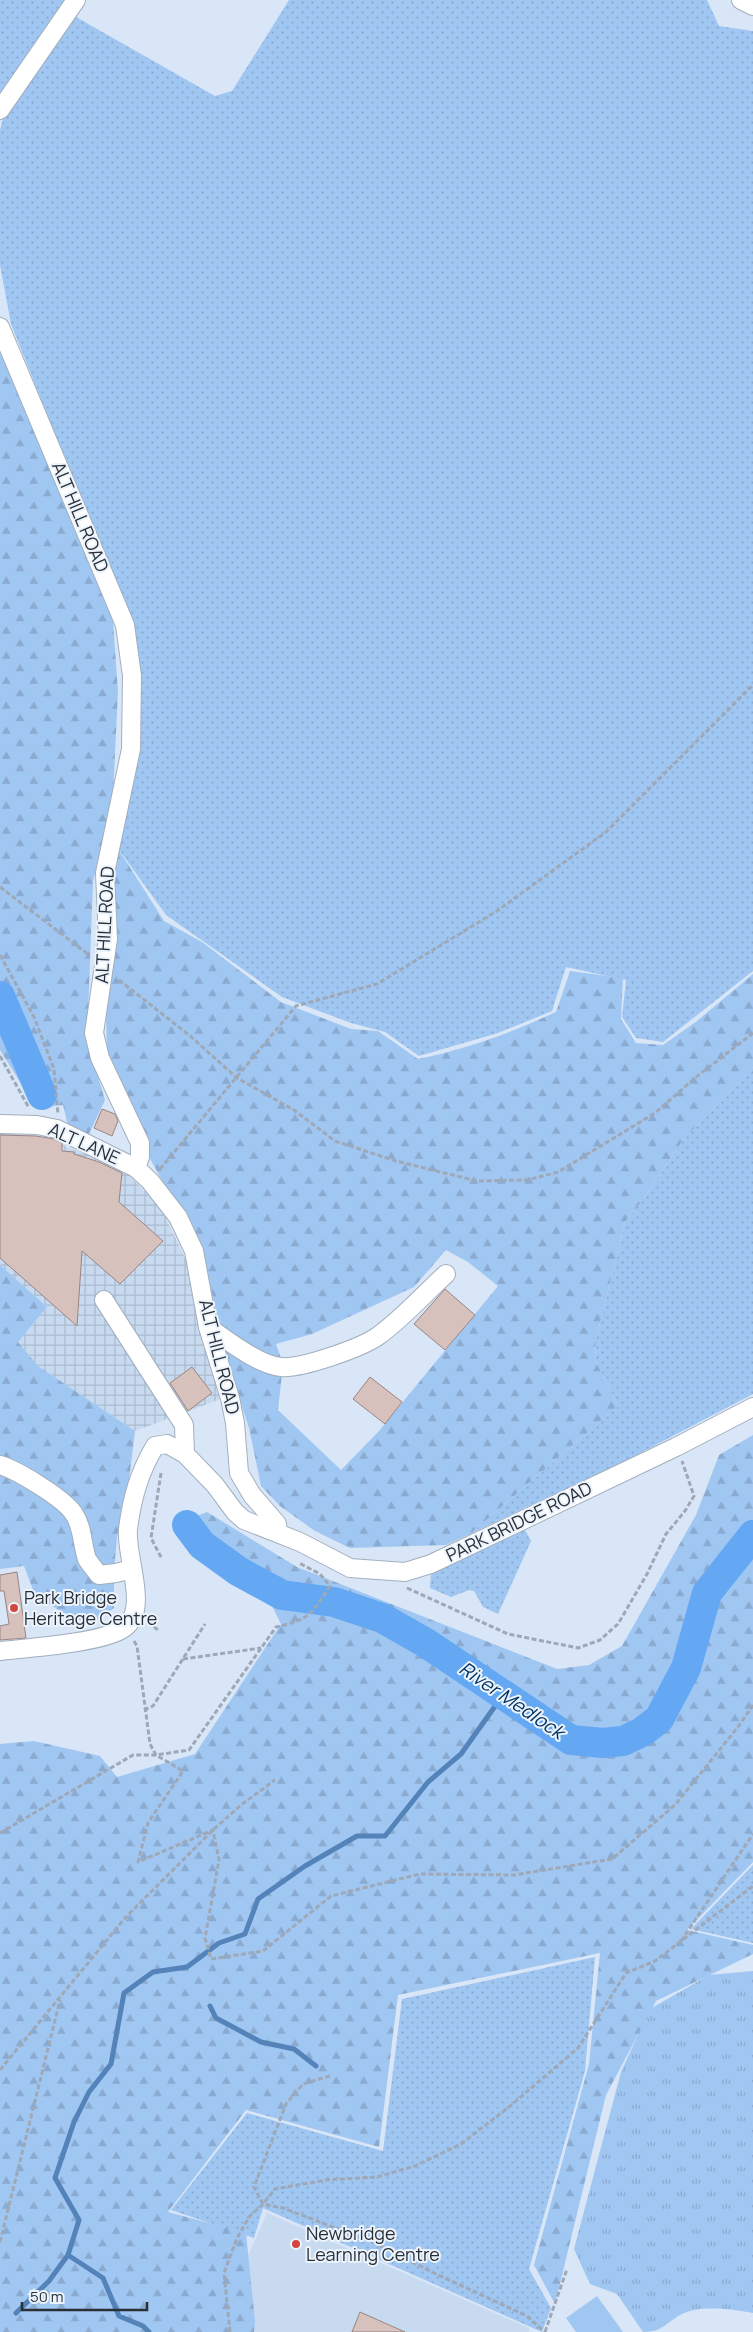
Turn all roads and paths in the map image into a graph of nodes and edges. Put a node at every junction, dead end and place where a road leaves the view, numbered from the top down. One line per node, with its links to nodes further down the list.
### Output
1 (76, 0): 4 (street)
2 (741, 0): 3 (street)
3 (753, 6)
4 (0, 110)
5 (0, 327): 9 (street, ALT HILL ROAD)
6 (753, 685): 12 (path)
7 (0, 887): 9 (path)
8 (0, 955): 15 (path)
9 (104, 968): 12 (path); 17 (street, ALT HILL ROAD)
10 (753, 1033): 12 (path)
11 (0, 1056): 14 (path)
12 (237, 1078): 16 (path)
13 (0, 1124): 14 (street, ALT LANE)
14 (37, 1125): 15 (street, ALT LANE)
15 (57, 1128): 17 (street, ALT LANE)
16 (168, 1158)
17 (136, 1168): 20 (street, ALT HILL ROAD)
18 (446, 1274): 20 (street)
19 (104, 1300): 23 (street)
20 (208, 1327): 25 (street, ALT HILL ROAD)
21 (753, 1407): 22 (street, PARK BRIDGE ROAD)
22 (676, 1447): 25 (street, PARK BRIDGE ROAD); 29 (path)
23 (185, 1454): 25 (street, PARK BRIDGE ROAD); 26 (path); 27 (street)
24 (0, 1465): 27 (street)
25 (278, 1532)
26 (162, 1559)
27 (132, 1569): 31 (street)
28 (330, 1586): 32 (path)
29 (405, 1587)
30 (205, 1624): 34 (path)
31 (124, 1628): 33 (street); 36 (path)
32 (262, 1648): 34 (path); 37 (path)
33 (0, 1651)
34 (182, 1659): 36 (path)
35 (753, 1704): 39 (path)
36 (144, 1710): 37 (path)
37 (156, 1755): 39 (path); 40 (path)
38 (275, 1780): 39 (path)
39 (212, 1830): 44 (path)
40 (0, 1833)
41 (753, 1834): 43 (path)
42 (753, 1886): 43 (path)
43 (679, 1943): 47 (path)
44 (60, 1998): 45 (path); 48 (path)
45 (0, 2070)
46 (330, 2076): 47 (path)
47 (263, 2204): 50 (path); 51 (path)
48 (0, 2242)
49 (567, 2269): 51 (path)
50 (230, 2332)
51 (545, 2332)

